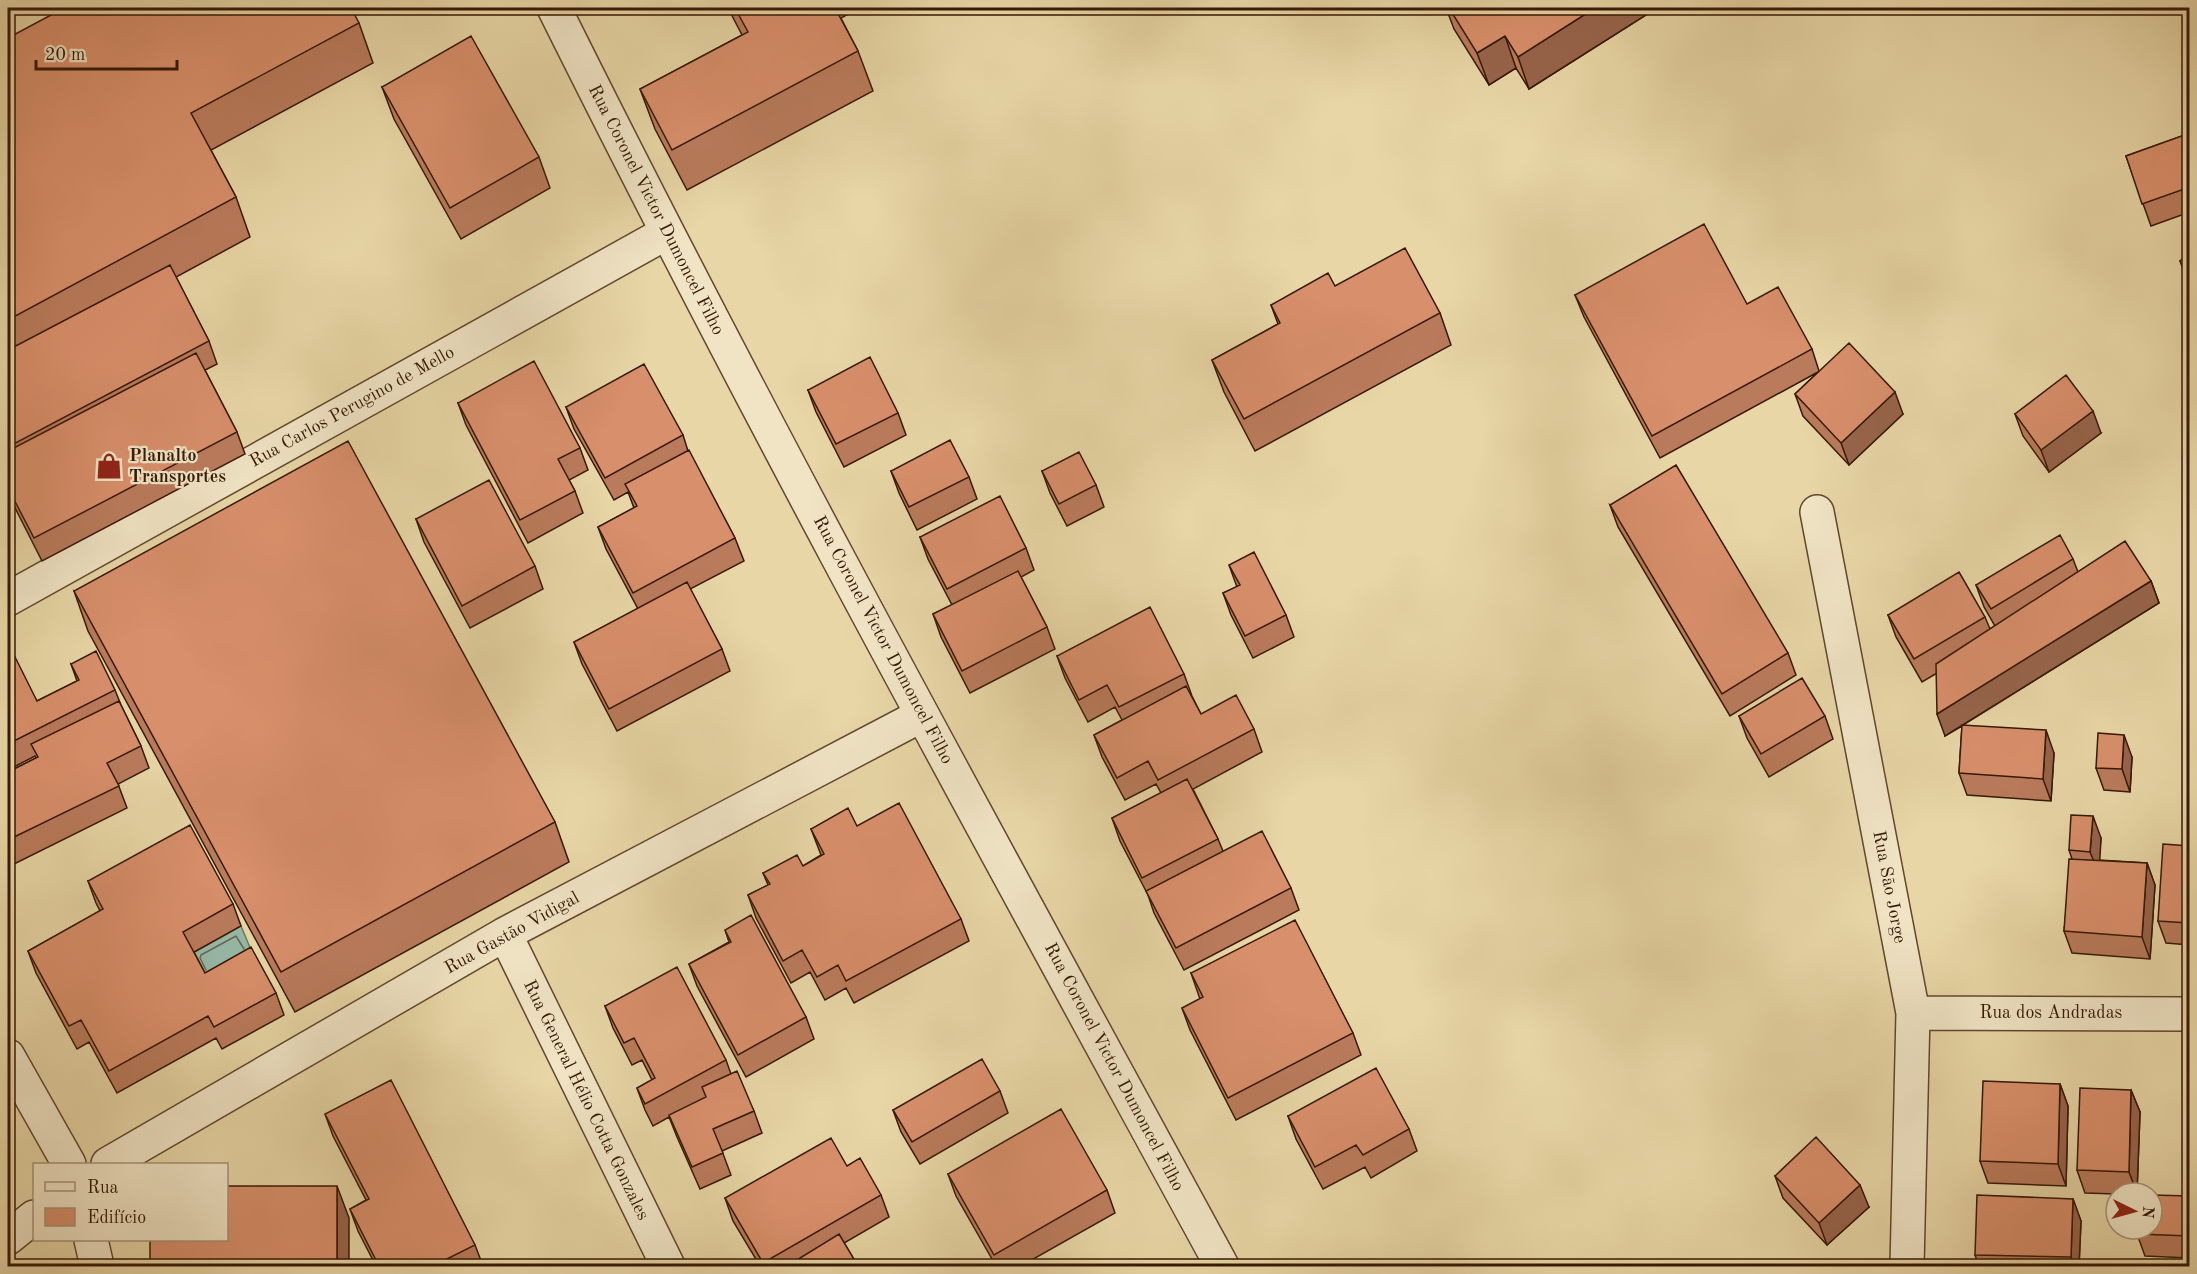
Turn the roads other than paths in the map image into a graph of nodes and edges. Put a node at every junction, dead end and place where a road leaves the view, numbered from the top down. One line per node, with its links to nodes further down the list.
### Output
1 (554, 8): 2 (street, Rua Coronel Victor Dumoncel Filho)
2 (666, 233): 4 (street, Rua Carlos Perugino de Mello); 5 (street, Rua Coronel Victor Dumoncel Filho)
3 (1817, 513): 7 (street, Rua São Jorge)
4 (8, 599)
5 (922, 715): 6 (street, Rua Gastão Vidigal); 17 (street, Rua Coronel Victor Dumoncel Filho)
6 (505, 934): 11 (street, Rua Gastão Vidigal); 16 (street, Rua General Hélio Cotta Gonzales)
7 (1913, 1013): 8 (street, Rua dos Andradas); 18 (street, Rua São Jorge)
8 (2190, 1014)
9 (8, 1056): 10 (street)
10 (68, 1163)
11 (110, 1163)
12 (33, 1218): 13 (street)
13 (8, 1238)
14 (91, 1241): 15 (street)
15 (97, 1266)
16 (668, 1266)
17 (1222, 1266)
18 (1908, 1266)

